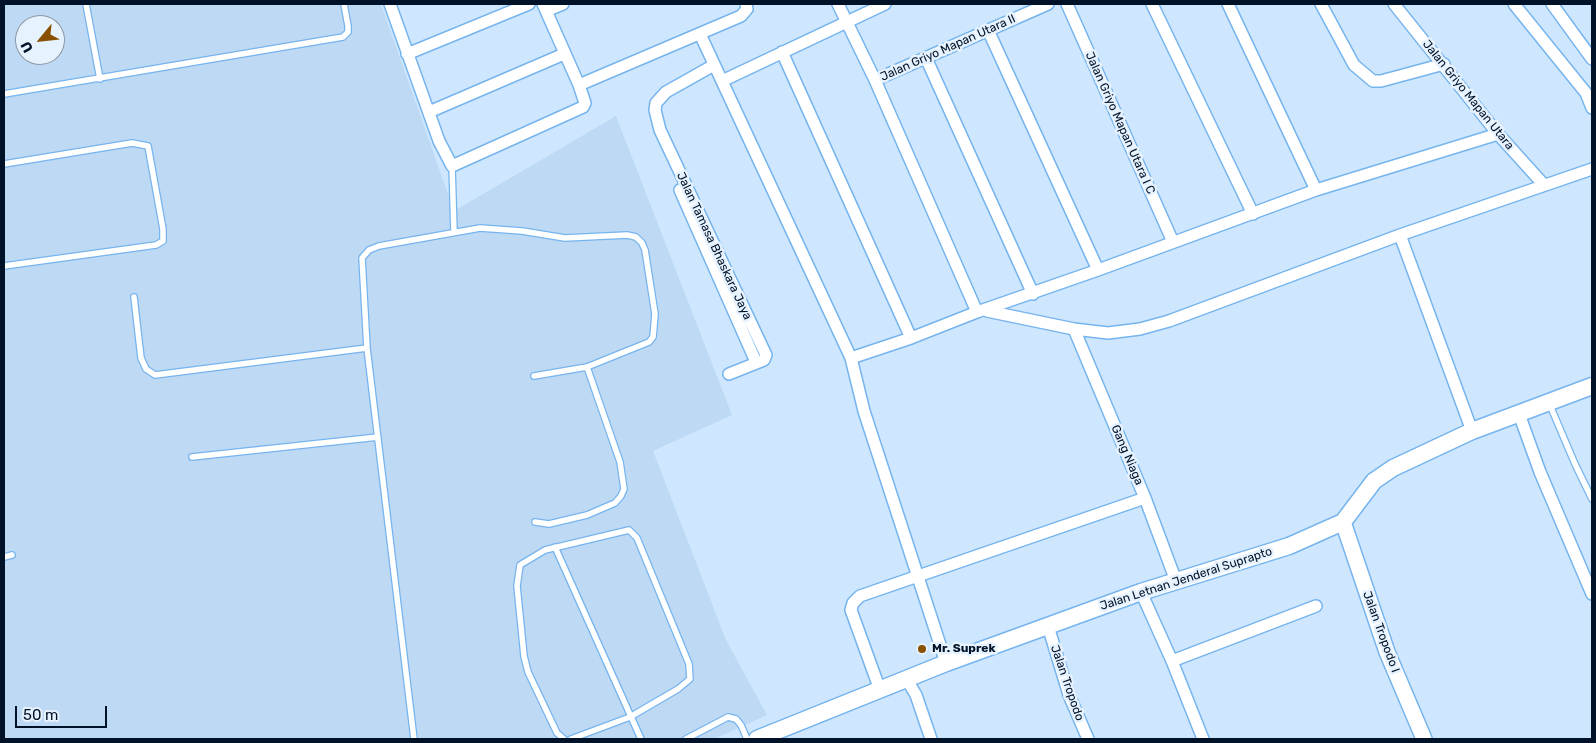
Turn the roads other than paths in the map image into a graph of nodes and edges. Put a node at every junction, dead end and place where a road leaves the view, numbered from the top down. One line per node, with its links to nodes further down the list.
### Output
1 (86, 4): 28 (lane)
2 (344, 4): 28 (lane)
3 (390, 4): 22 (street)
4 (529, 4): 22 (street)
5 (563, 4): 17 (street)
6 (746, 4): 20 (street)
7 (838, 4): 18 (street)
8 (885, 4): 18 (street)
9 (1048, 4): 19 (street, Jalan Griyo Mapan Utara II)
10 (1067, 4): 44 (street, Jalan Griyo Mapan Utara I C)
11 (1152, 4): 41 (street)
12 (1228, 4): 40 (street)
13 (1321, 4): 26 (street)
14 (1394, 4): 26 (street, Jalan Griyo Mapan Utara)
15 (1514, 4): 33 (street)
16 (1552, 4): 25 (street)
17 (545, 7): 23 (street)
18 (846, 22): 21 (street); 29 (street)
19 (988, 30): 24 (street, Jalan Griyo Mapan Utara II); 46 (street)
20 (700, 34): 27 (street); 31 (street)
21 (782, 52): 30 (street); 51 (street)
22 (407, 54): 34 (street)
23 (564, 54): 31 (street); 34 (street)
24 (926, 58): 29 (street, Jalan Griyo Mapan Utara II); 47 (street)
25 (1592, 59)
26 (1444, 64): 35 (street, Jalan Griyo Mapan Utara)
27 (714, 65): 30 (street); 55 (street, Jalan Tamasa Bhaskara Jaya)
28 (100, 79): 32 (lane)
29 (875, 80): 49 (street)
30 (722, 81): 53 (street)
31 (578, 85): 37 (street)
32 (4, 94)
33 (1592, 108)
34 (429, 112): 37 (street)
35 (1498, 134): 39 (street, Jalan Griyo Mapan Utara); 40 (street)
36 (4, 164): 45 (lane)
37 (452, 166): 42 (lane)
38 (1592, 170): 39 (street)
39 (1544, 185): 43 (street)
40 (1316, 190): 41 (street)
41 (1253, 214): 44 (street)
42 (454, 232): 52 (lane); 54 (lane)
43 (1400, 235): 50 (street); 60 (street)
44 (1173, 242): 46 (street)
45 (4, 266)
46 (1098, 270): 47 (street)
47 (1033, 294): 49 (street)
48 (134, 297): 52 (lane)
49 (981, 311): 50 (street); 51 (street)
50 (1074, 330): 63 (street, Gang Niaga)
51 (911, 338): 53 (street)
52 (367, 348): 61 (lane)
53 (850, 358): 70 (street)
54 (587, 368): 56 (lane); 65 (lane)
55 (729, 374)
56 (534, 376)
57 (1592, 386): 58 (main road, Jalan Letnan Jenderal Suprapto)
58 (1548, 402): 59 (main road, Jalan Letnan Jenderal Suprapto); 64 (lane)
59 (1519, 414): 60 (main road, Jalan Letnan Jenderal Suprapto); 73 (street)
60 (1472, 431): 66 (main road, Jalan Letnan Jenderal Suprapto)
61 (378, 437): 62 (lane); 82 (lane)
62 (192, 457)
63 (1145, 498): 70 (street); 71 (street, Gang Niaga)
64 (1592, 498)
65 (535, 522)
66 (1343, 522): 71 (main road, Jalan Letnan Jenderal Suprapto); 92 (street, Jalan Tropodo I)
67 (555, 547): 80 (lane); 80 (lane); 83 (lane)
68 (12, 555): 69 (lane)
69 (4, 557)
70 (919, 576): 77 (street); 79 (street)
71 (1176, 581): 72 (main road, Jalan Letnan Jenderal Suprapto)
72 (1141, 592): 75 (main road, Jalan Letnan Jenderal Suprapto); 76 (street)
73 (1592, 594)
74 (1316, 606): 76 (street)
75 (1048, 626): 77 (main road, Jalan Letnan Jenderal Suprapto); 90 (street, Jalan Tropodo)
76 (1172, 661): 91 (street)
77 (946, 663): 78 (main road, Jalan Letnan Jenderal Suprapto)
78 (907, 680): 79 (main road, Jalan Letnan Jenderal Suprapto); 89 (street)
79 (880, 690): 81 (main road, Jalan Letnan Jenderal Suprapto)
80 (630, 716): 84 (lane); 85 (lane)
81 (774, 736): 88 (main road, Jalan Letnan Jenderal Suprapto)
82 (414, 739)
83 (564, 739)
84 (572, 739)
85 (641, 739)
86 (686, 739): 87 (lane)
87 (747, 739)
88 (757, 739)
89 (931, 739)
90 (1088, 739)
91 (1203, 739)
92 (1424, 739)

